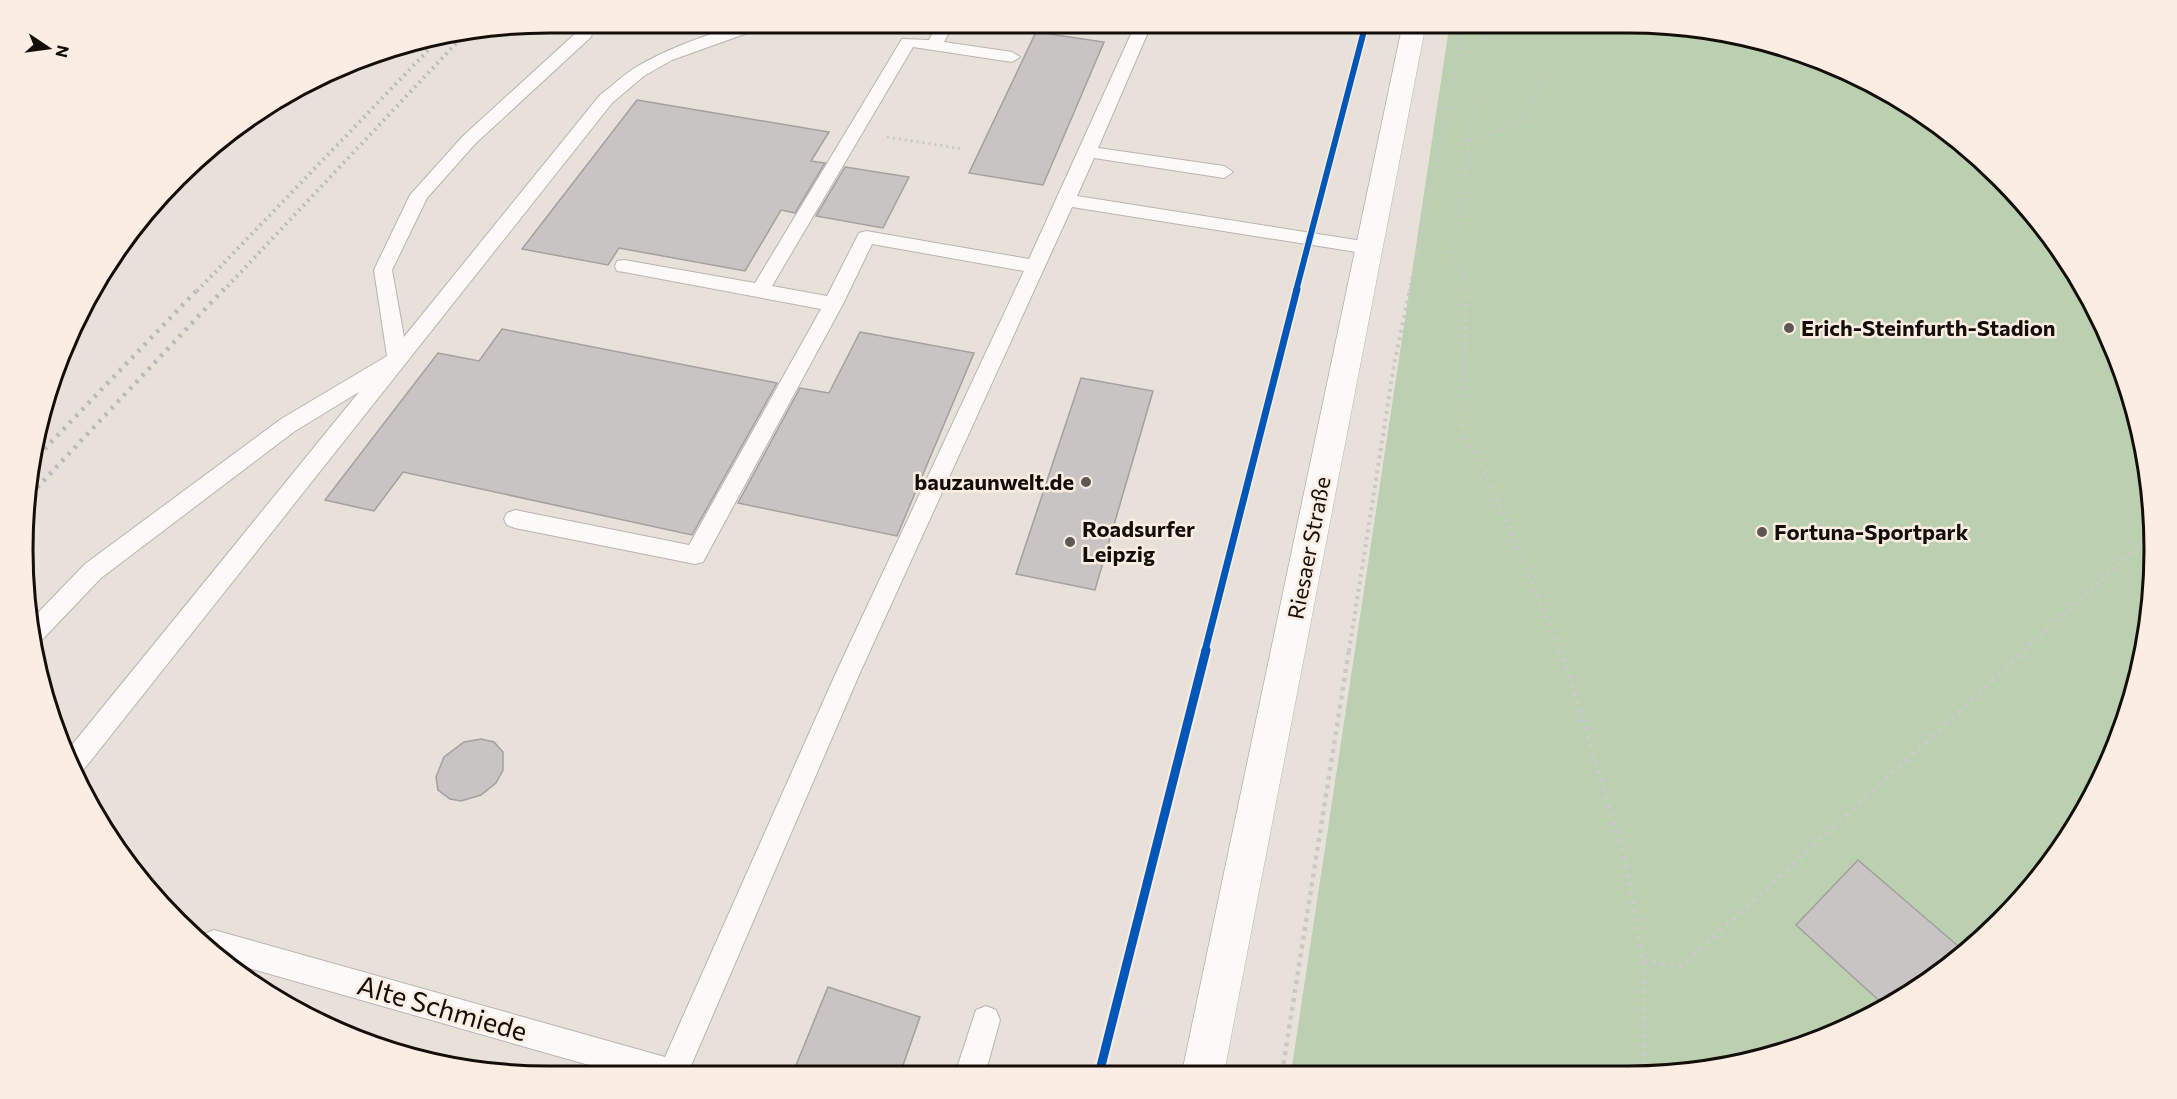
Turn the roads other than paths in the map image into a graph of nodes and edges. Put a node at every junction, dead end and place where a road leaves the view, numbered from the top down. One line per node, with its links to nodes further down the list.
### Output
1 (585, 33): 16 (lane)
2 (733, 33): 16 (lane)
3 (941, 33): 6 (lane)
4 (1140, 33): 8 (lane)
5 (1413, 33): 11 (main road, Riesaer Straße)
6 (934, 46): 7 (lane); 14 (lane)
7 (1012, 57)
8 (1088, 152): 9 (lane); 10 (lane)
9 (1224, 172)
10 (1066, 200): 11 (lane); 13 (lane)
11 (1369, 248): 25 (main road, Riesaer Straße)
12 (624, 266): 14 (lane)
13 (1035, 267): 15 (lane); 23 (lane)
14 (760, 291): 15 (lane)
15 (833, 304): 17 (lane)
16 (398, 359): 18 (lane); 19 (lane)
17 (515, 519)
18 (39, 628)
19 (77, 759)
20 (220, 947): 22 (lane, Alte Schmiede)
21 (986, 1020): 24 (lane)
22 (644, 1066)
23 (676, 1066)
24 (972, 1066)
25 (1204, 1066)

